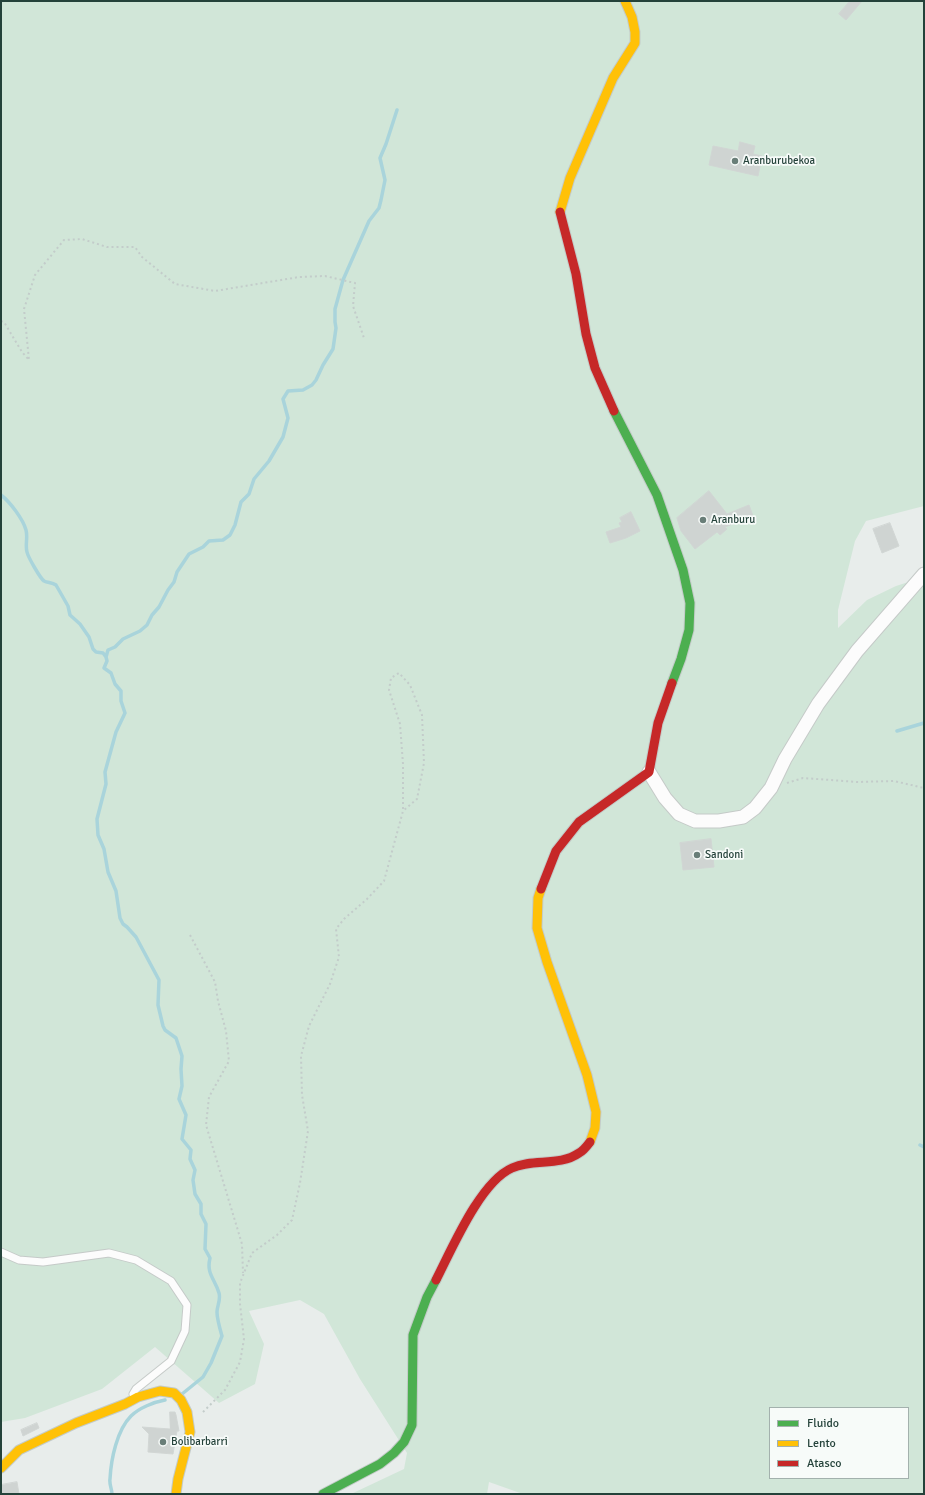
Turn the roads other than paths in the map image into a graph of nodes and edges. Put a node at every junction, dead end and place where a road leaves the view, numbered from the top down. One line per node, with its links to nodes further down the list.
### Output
1 (625, 1): 3 (street)
2 (924, 574): 3 (street)
3 (649, 772): 8 (street)
4 (1, 1252): 5 (lane)
5 (125, 1404): 6 (street); 7 (street)
6 (1, 1468)
7 (176, 1494)
8 (323, 1494)

